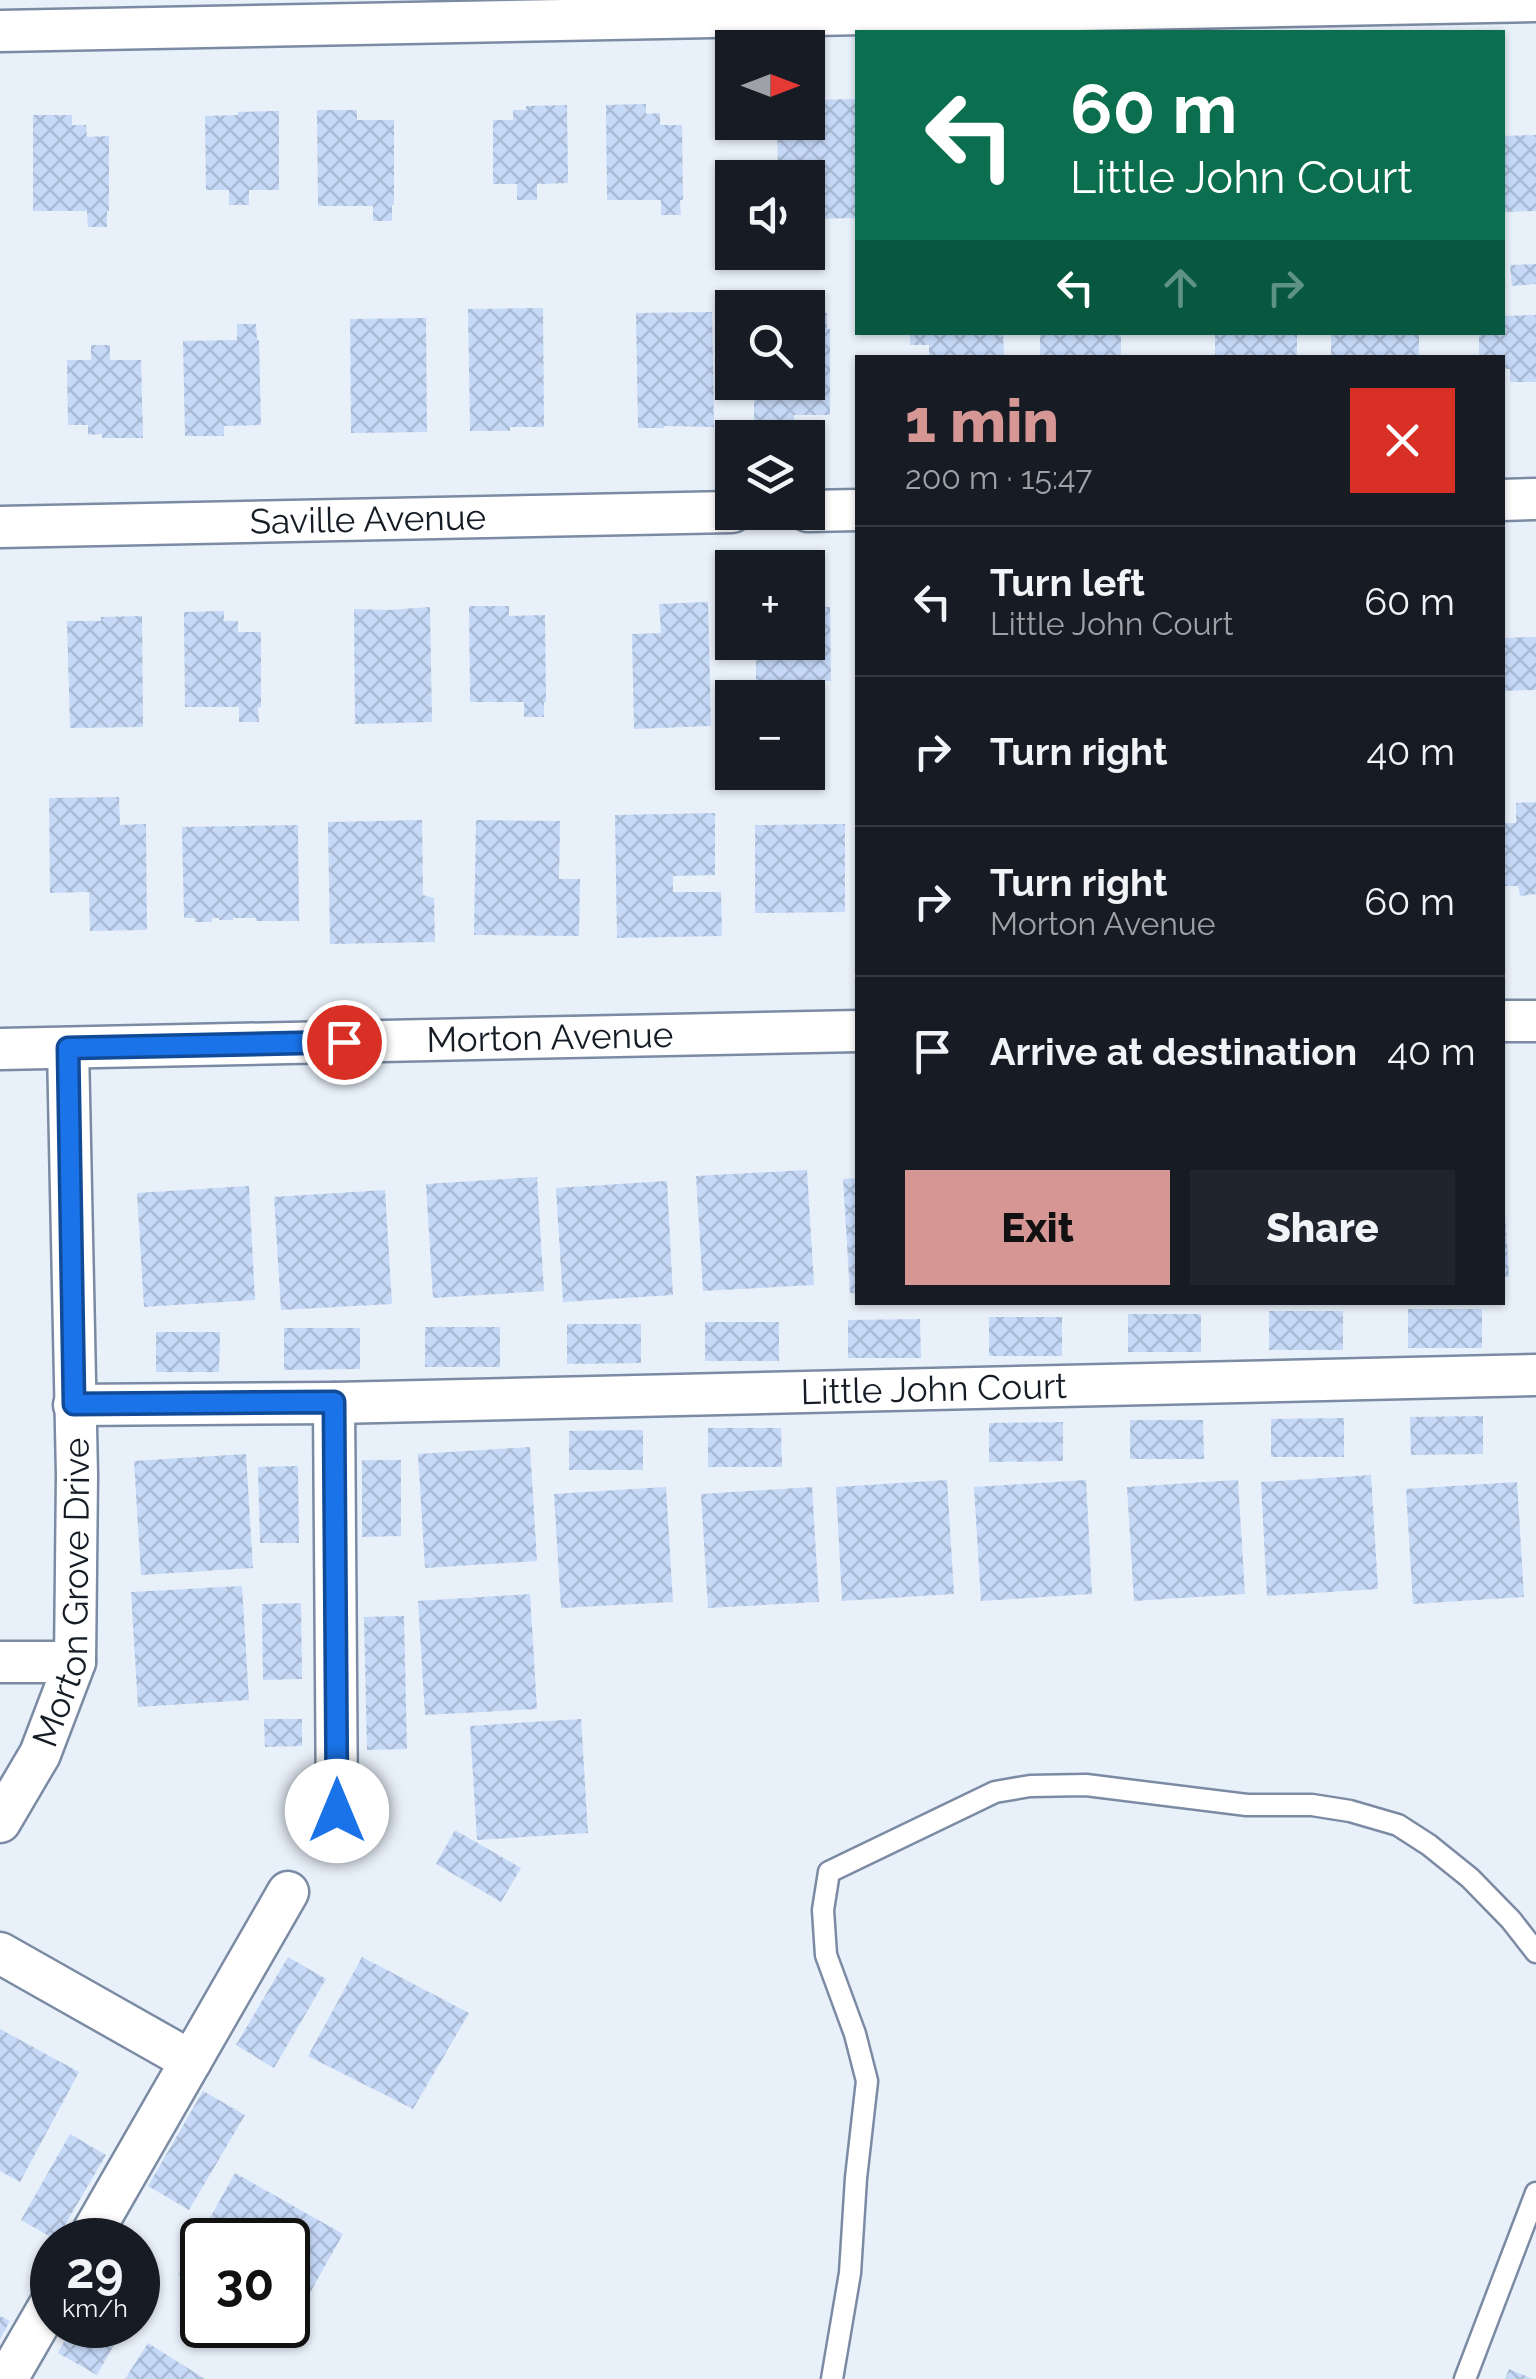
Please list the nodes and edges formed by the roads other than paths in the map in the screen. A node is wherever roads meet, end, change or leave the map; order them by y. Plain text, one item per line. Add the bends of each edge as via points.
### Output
1 (1536, 1) edge
2 (0, 30) edge
3 (1536, 499) edge
4 (1505, 500) edge
5 (825, 510) edge
6 (855, 510) edge
7 (715, 512) edge
8 (0, 527) edge
9 (1505, 1021) edge
10 (1536, 1021) edge
11 (855, 1030) edge
12 (68, 1048) junction
13 (0, 1049) edge
14 (1536, 1375) edge
15 (334, 1402) junction
16 (74, 1404) junction
17 (0, 1662) edge
18 (75, 1662) junction
19 (337, 1811) dead end
20 (0, 1822) edge
21 (288, 1892) dead end
22 (1536, 1952) edge
23 (0, 1953) edge
24 (191, 2061) junction
25 (1536, 2193) edge
26 (101, 2218) edge
27 (30, 2340) edge
28 (8, 2379) edge
29 (832, 2379) edge
30 (1465, 2379) edge

1 - 2 street
3 - 4 street
5 - 6 street
7 - 8 street, Saville Avenue
9 - 10 street
11 - 12 street, Morton Avenue
12 - 13 street, Morton Avenue
12 - 16 street, Morton Grove Drive
14 - 15 street, Little John Court
15 - 16 street, Little John Court
15 - 19 street
16 - 18 street, Morton Grove Drive
17 - 18 street
18 - 20 street, Morton Grove Drive via 40,1754
21 - 24 street
22 - 29 lane via 1470,1878 1429,1845 1398,1826 1312,1805 1247,1805 1086,1784 1030,1786 995,1792 829,1872 826,1955 866,2081 850,2273
23 - 24 street
24 - 26 street
25 - 30 lane
27 - 28 street

